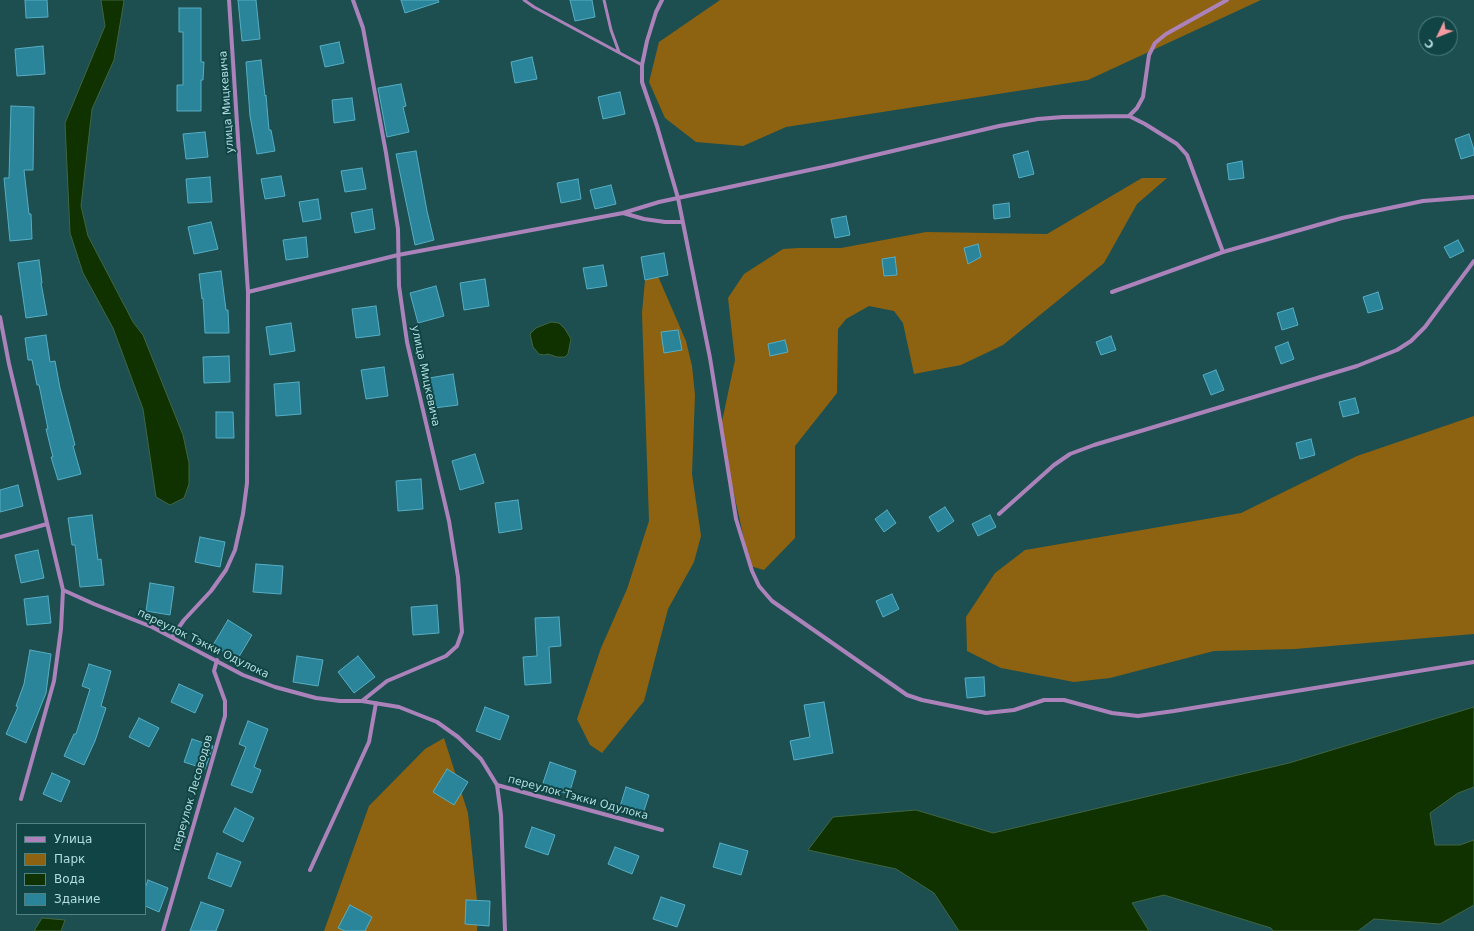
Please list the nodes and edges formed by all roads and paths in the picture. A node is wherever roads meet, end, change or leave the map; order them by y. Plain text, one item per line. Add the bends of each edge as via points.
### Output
1 (229, 0) edge
2 (353, 0) edge
3 (524, 0) edge
4 (604, 0) edge
5 (662, 0) edge
6 (1227, 0) edge
7 (620, 52) junction
8 (642, 65) junction
9 (1129, 116) junction
10 (1474, 196) edge
11 (678, 198) junction
12 (623, 213) junction
13 (683, 222) junction
14 (1223, 252) junction
15 (398, 255) junction
16 (1474, 261) edge
17 (248, 292) junction
18 (1112, 292) dead end
19 (0, 317) edge
20 (999, 514) dead end
21 (47, 524) junction
22 (0, 537) edge
23 (63, 590) junction
24 (172, 637) junction
25 (217, 660) junction
26 (1474, 662) edge
27 (362, 701) junction
28 (376, 703) junction
29 (497, 785) junction
30 (21, 798) dead end
31 (662, 830) dead end
32 (310, 870) dead end
33 (163, 931) edge
34 (505, 931) edge

1 - 17 street, улица Мицкевича
2 - 15 street, улица Мицкевича via 363,28 386,153 398,229
3 - 7 lane via 582,34
4 - 7 lane via 611,30
5 - 8 street via 647,41
6 - 9 street via 1166,34 1156,43 1149,55 1144,97 1138,108
7 - 8 lane
8 - 11 street via 642,82
9 - 11 street via 1064,117 1007,124
9 - 14 street via 1177,144 1187,156
10 - 14 street via 1423,201 1381,209
11 - 12 street
11 - 13 street
12 - 13 street via 644,219
12 - 15 street
13 - 26 street via 710,358 736,519 759,586 772,601 907,695 986,713 1014,710 1044,700 1064,700 1112,713 1138,716
14 - 18 street
15 - 17 street
15 - 27 street, улица Мицкевича via 399,286 407,342 449,521 458,577 462,632 457,646 446,656 387,682
16 - 20 street via 1425,327 1397,350 1357,366 1070,454 1054,464
17 - 24 street, улица Мицкевича via 247,483 237,543 226,570
19 - 21 street
21 - 22 street
21 - 23 street
23 - 24 street, переулок Тэкки Одулока
23 - 30 street via 54,681
24 - 25 street, переулок Тэкки Одулока
25 - 27 street, переулок Тэкки Одулока via 243,675 275,687 316,698
25 - 33 street, переулок Лесоводов via 214,671 225,701 225,716
27 - 28 street, переулок Тэкки Одулока
28 - 29 street, переулок Тэкки Одулока via 399,707 437,722 458,737 481,759
28 - 32 street via 369,742
29 - 31 street, переулок Тэкки Одулока
29 - 34 street via 501,815

